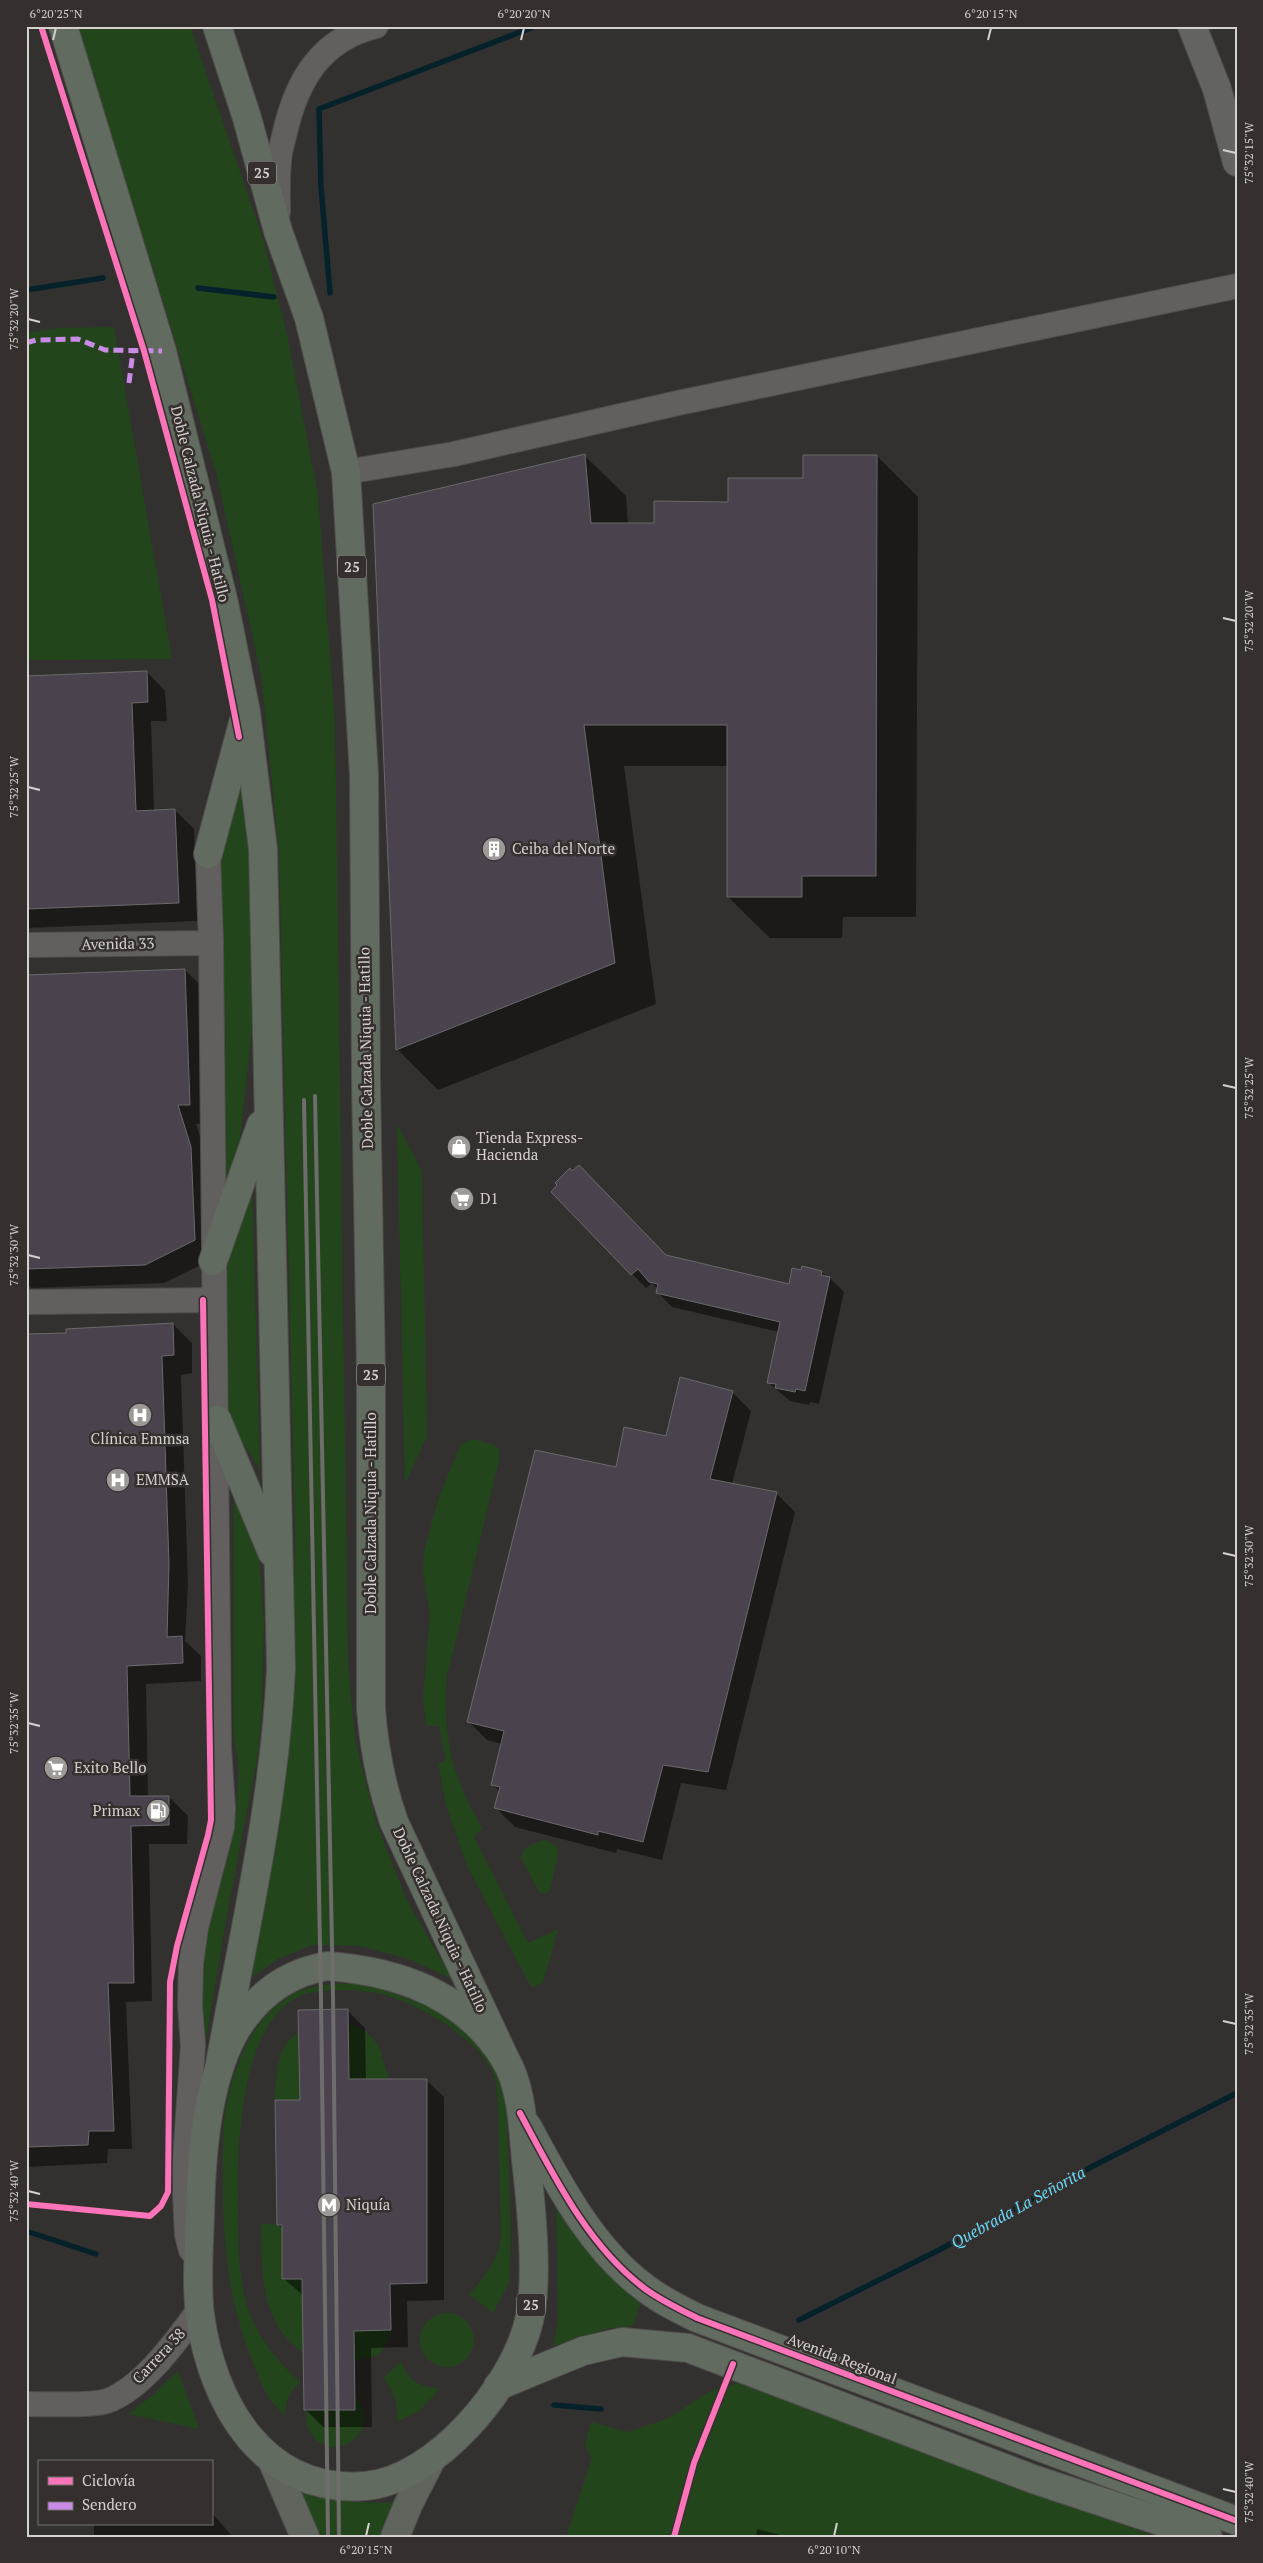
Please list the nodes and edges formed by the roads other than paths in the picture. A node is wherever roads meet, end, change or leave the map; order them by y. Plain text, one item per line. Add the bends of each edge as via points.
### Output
1 (63, 26) edge
2 (217, 26) edge
3 (376, 26) edge
4 (1192, 26) edge
5 (1237, 162) edge
6 (278, 231) junction
7 (1237, 286) edge
8 (346, 472) junction
9 (246, 712) junction
10 (208, 854) joint
11 (211, 943) junction
12 (26, 946) edge
13 (267, 1109) junction
14 (213, 1261) junction
15 (214, 1300) junction
16 (26, 1302) edge
17 (216, 1420) junction
18 (278, 1567) junction
19 (506, 2061) junction
20 (219, 2069) junction
21 (520, 2113) junction
22 (199, 2278) junction
23 (199, 2310) junction
24 (498, 2386) junction
25 (26, 2404) edge
26 (272, 2460) junction
27 (431, 2460) junction
28 (1237, 2521) edge
29 (1201, 2534) edge
30 (305, 2537) edge
31 (395, 2537) edge

1 - 9 highway, Doble Calzada Niquia - Hatillo / 25 via 162,351 224,603
2 - 6 highway, Doble Calzada Niquia - Hatillo / 25 via 247,118
3 - 6 street via 356,31 323,53 305,75 290,111 278,161
4 - 5 main road via 1218,89
6 - 8 highway, Doble Calzada Niquia - Hatillo / 25 via 310,318
7 - 8 street via 678,403 454,454
8 - 19 highway, Doble Calzada Niquia - Hatillo / 25 via 364,775 373,1736 394,1822
9 - 10 highway
9 - 13 highway, Doble Calzada Niquia - Hatillo / 25 via 263,849
10 - 11 street
11 - 12 street, Avenida 33
11 - 14 street
13 - 14 highway
13 - 18 highway, Doble Calzada Niquia - Hatillo / 25
14 - 15 street
15 - 16 street
15 - 17 street
17 - 18 highway
17 - 22 street via 219,1748 224,1808 196,1927 191,1963 193,2046 184,2172 187,2235
18 - 20 highway, Doble Calzada Niquia - Hatillo / 25 via 281,1668 274,1765
19 - 20 highway, 25 via 469,2015 443,1997 406,1980 364,1969 327,1966 296,1974 256,2002 233,2035
19 - 21 highway, 25
20 - 22 highway, 25 via 204,2145
21 - 24 highway, 25 via 532,2236 533,2294 521,2345
21 - 28 highway, Avenida Regional / 25 via 583,2221 613,2259 644,2288 664,2301 697,2318
22 - 23 highway, 25
23 - 25 street, Carrera 38 via 168,2350 137,2382 118,2396 105,2402
23 - 26 highway, 25 via 209,2358 221,2392 247,2437
24 - 27 highway, 25 via 480,2412
24 - 29 highway via 583,2351 622,2342 688,2348 1033,2479
26 - 27 highway, 25 via 312,2480 339,2486 385,2483
26 - 30 main road
27 - 31 main road

